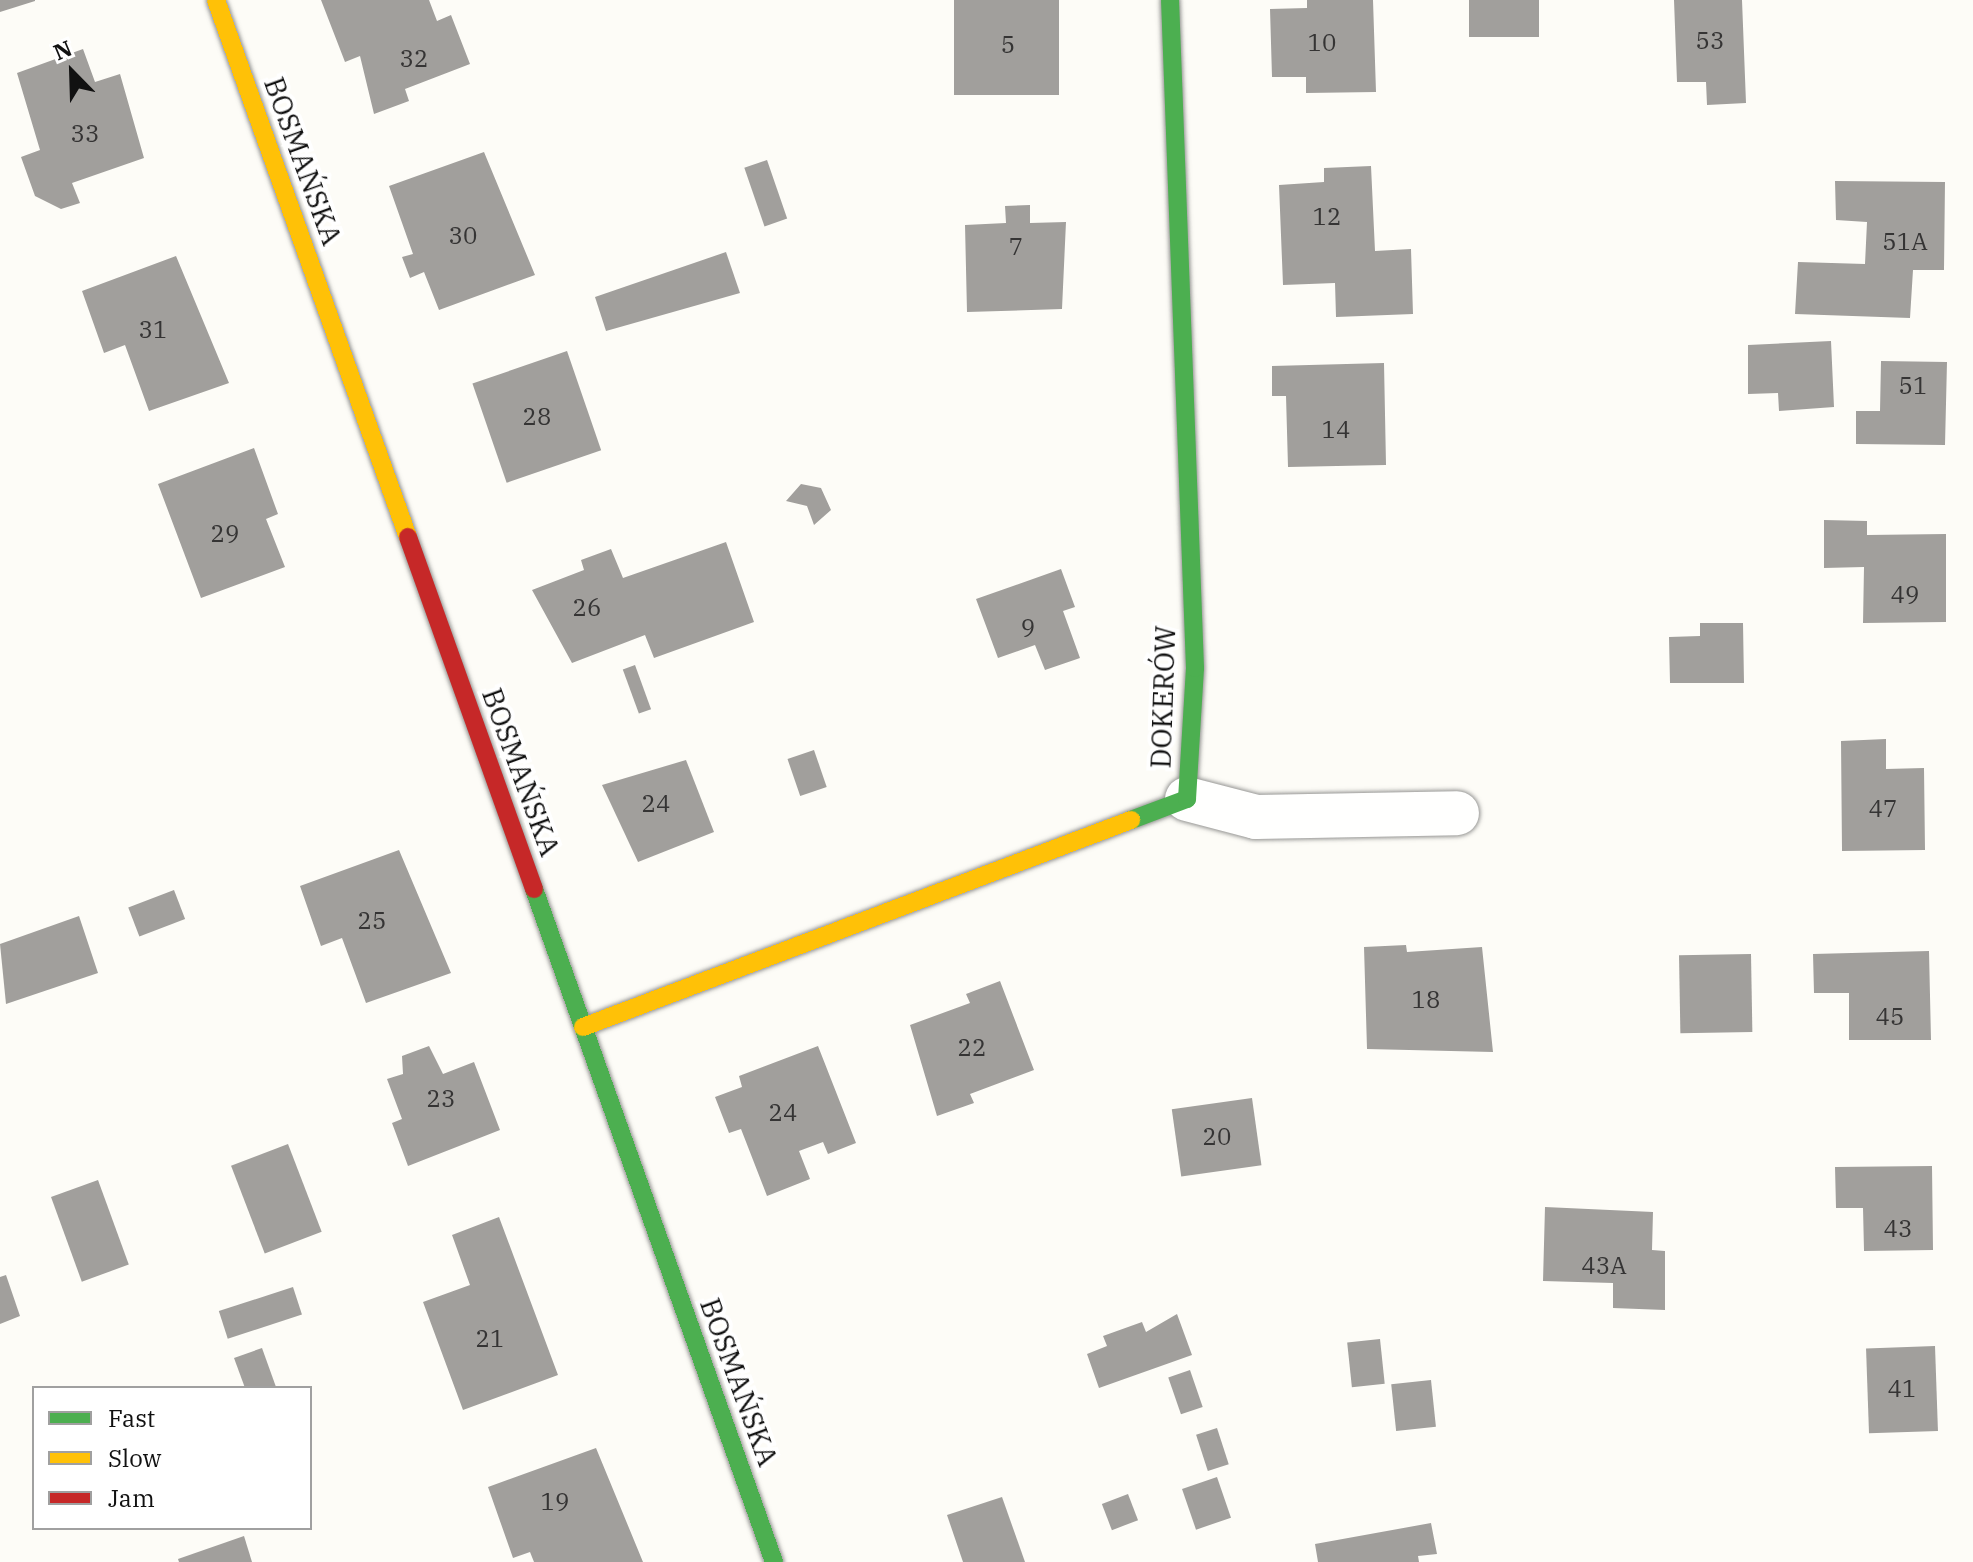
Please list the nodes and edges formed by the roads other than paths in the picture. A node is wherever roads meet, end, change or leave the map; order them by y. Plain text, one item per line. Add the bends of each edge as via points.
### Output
1 (216, 0) edge
2 (1170, 0) edge
3 (1187, 799) junction
4 (1457, 813) dead end
5 (583, 1027) junction
6 (774, 1562) edge

1 - 5 street, BOSMAŃSKA
2 - 3 street, DOKERÓW via 1195,668
3 - 4 street via 1256,817
3 - 5 street, DOKERÓW
5 - 6 street, BOSMAŃSKA

